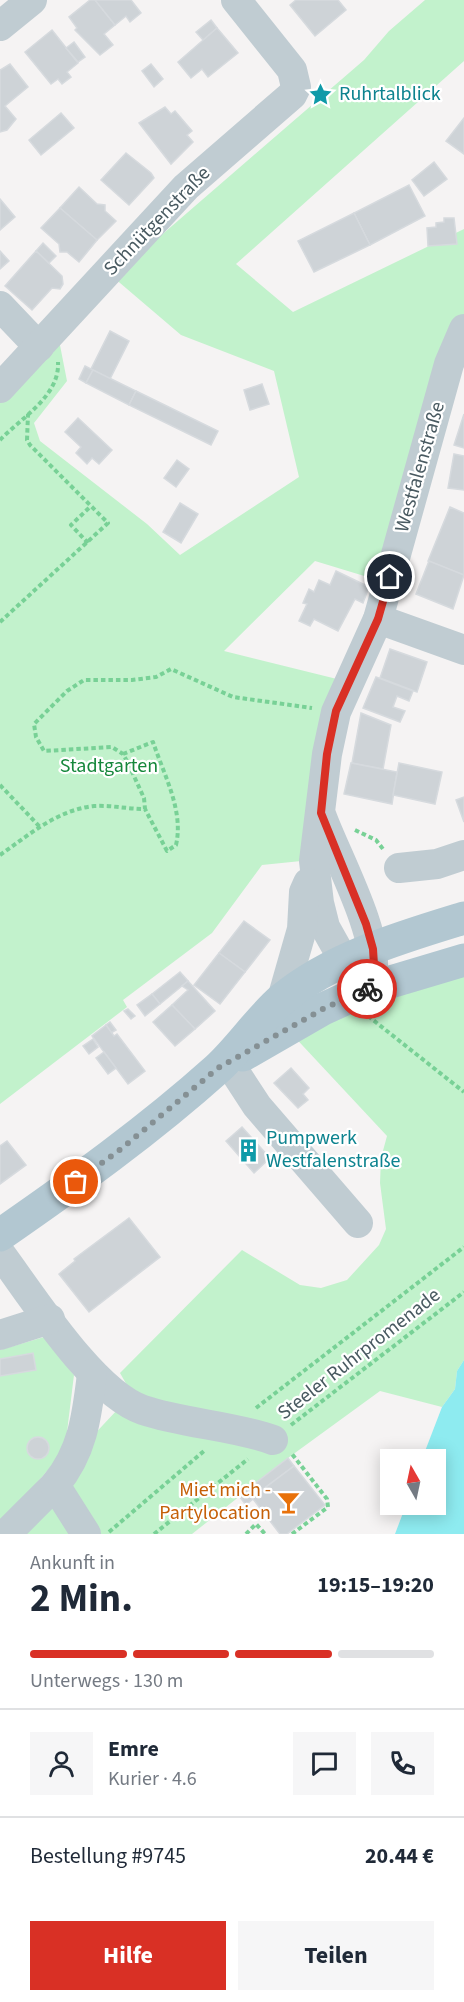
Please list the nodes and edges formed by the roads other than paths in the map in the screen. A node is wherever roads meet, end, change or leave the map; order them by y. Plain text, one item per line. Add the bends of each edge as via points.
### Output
1 (32, 0) edge
2 (236, 0) edge
3 (0, 26) edge
4 (0, 306) edge
5 (464, 329) edge
6 (46, 339) junction
7 (0, 388) edge
8 (378, 619) junction
9 (464, 650) edge
10 (321, 813) junction
11 (464, 855) edge
12 (399, 868) road end
13 (313, 872) junction
14 (464, 918) edge
15 (361, 945) junction
16 (464, 960) edge
17 (282, 999) junction
18 (366, 1002) junction
19 (223, 1066) junction
20 (358, 1224) dead end
21 (0, 1235) edge
22 (0, 1253) edge
23 (50, 1319) junction
24 (0, 1335) edge
25 (92, 1374) junction
26 (282, 1447) road end
27 (56, 1485) junction
28 (6, 1534) edge
29 (86, 1534) edge

1 - 3 street
2 - 6 street, Schnütgenstraße via 292,70 296,87 292,96 186,187
4 - 6 street
5 - 8 street, Westfalenstraße via 449,364
6 - 7 street, Schnütgenstraße
8 - 9 street
8 - 10 street, Westfalenstraße via 336,711
10 - 13 street, Westfalenstraße
10 - 15 street, Westfalenstraße
11 - 12 street via 437,864
13 - 15 street, Westfalenstraße via 325,927
13 - 17 street, Westfalenstraße via 304,892 302,929
14 - 15 main road
15 - 17 main road
15 - 18 street, Westfalenstraße
16 - 18 main road
17 - 19 main road
18 - 19 main road via 323,1009
19 - 20 street
19 - 21 main road via 121,1149
22 - 23 street
23 - 24 street
23 - 25 street
25 - 26 street via 142,1410 230,1429
25 - 27 street via 80,1444 69,1469
27 - 28 street
27 - 29 street

